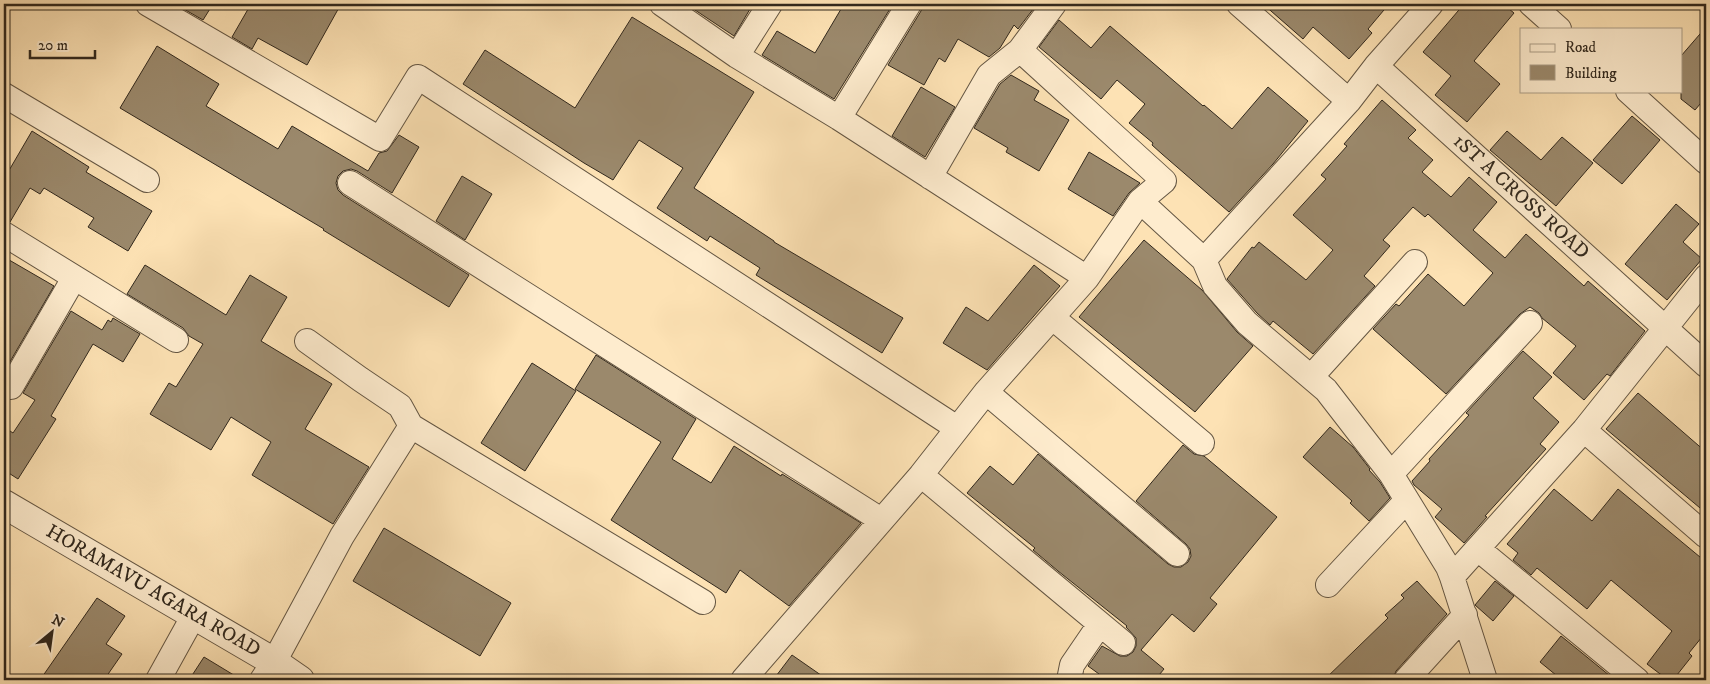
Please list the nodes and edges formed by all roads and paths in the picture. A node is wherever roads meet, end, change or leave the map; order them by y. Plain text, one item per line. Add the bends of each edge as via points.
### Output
1 (148, 4) edge
2 (662, 4) edge
3 (770, 4) edge
4 (908, 4) edge
5 (1054, 4) edge
6 (1239, 4) edge
7 (1431, 4) edge
8 (1531, 4) edge
9 (1558, 28) edge
10 (1020, 50) junction
11 (737, 56) junction
12 (1376, 66) junction
13 (1629, 92) edge
14 (4, 95) edge
15 (1349, 101) junction
16 (839, 118) junction
17 (1706, 162) edge
18 (930, 176) junction
19 (147, 180) dead end
20 (350, 183) dead end
21 (1140, 201) junction
22 (4, 234) edge
23 (1204, 260) junction
24 (1416, 262) dead end
25 (1706, 277) edge
26 (74, 278) junction
27 (1087, 278) junction
28 (1053, 318) junction
29 (1530, 323) dead end
30 (1665, 329) junction
31 (176, 340) dead end
32 (307, 341) dead end
33 (1706, 365) edge
34 (1310, 377) junction
35 (11, 387) dead end
36 (986, 392) junction
37 (411, 426) junction
38 (957, 428) junction
39 (1584, 430) junction
40 (1202, 443) dead end
41 (1392, 474) junction
42 (920, 475) junction
43 (1407, 500) junction
44 (4, 504) edge
45 (881, 520) junction
46 (1706, 536) edge
47 (1478, 549) junction
48 (1177, 554) dead end
49 (1452, 577) junction
50 (1328, 585) dead end
51 (703, 602) dead end
52 (194, 615) junction
53 (1465, 615) junction
54 (1100, 624) junction
55 (1123, 643) dead end
56 (268, 671) edge
57 (158, 680) edge
58 (300, 680) edge
59 (743, 680) edge
60 (1069, 680) edge
61 (1406, 680) edge
62 (1485, 680) edge
63 (1636, 680) edge

1 - 38 street via 380,140 418,77
2 - 11 street
3 - 11 street
4 - 16 street
5 - 10 street
6 - 15 street
7 - 12 street
8 - 9 street
10 - 18 street via 989,75
10 - 21 street via 1164,181
11 - 16 street
12 - 15 street
12 - 30 street, 1ST A CROSS ROAD
13 - 17 street
14 - 19 street
15 - 23 street
16 - 18 street
18 - 27 street
20 - 45 street
21 - 23 street
21 - 27 street
22 - 26 street
23 - 34 street via 1215,286 1247,323
24 - 34 street
25 - 30 street
26 - 31 street
26 - 35 street
27 - 28 street
28 - 36 street
28 - 40 street
29 - 41 street
30 - 33 street, 1ST A CROSS ROAD
30 - 39 street
32 - 37 street via 400,406
34 - 41 street via 1326,390
36 - 38 street
36 - 48 street
37 - 51 street
37 - 56 street via 342,536
38 - 42 street
39 - 46 street
39 - 47 street
41 - 43 street
42 - 45 street
42 - 54 street
43 - 49 street
43 - 50 street
44 - 52 street, HORAMAVU AGARA ROAD
45 - 59 street
47 - 49 street
47 - 63 street
49 - 53 street
52 - 56 street, HORAMAVU AGARA ROAD
52 - 57 street
53 - 61 street
53 - 62 street
54 - 55 street
54 - 60 street via 1072,665
56 - 58 street, HORAMAVU AGARA ROAD

